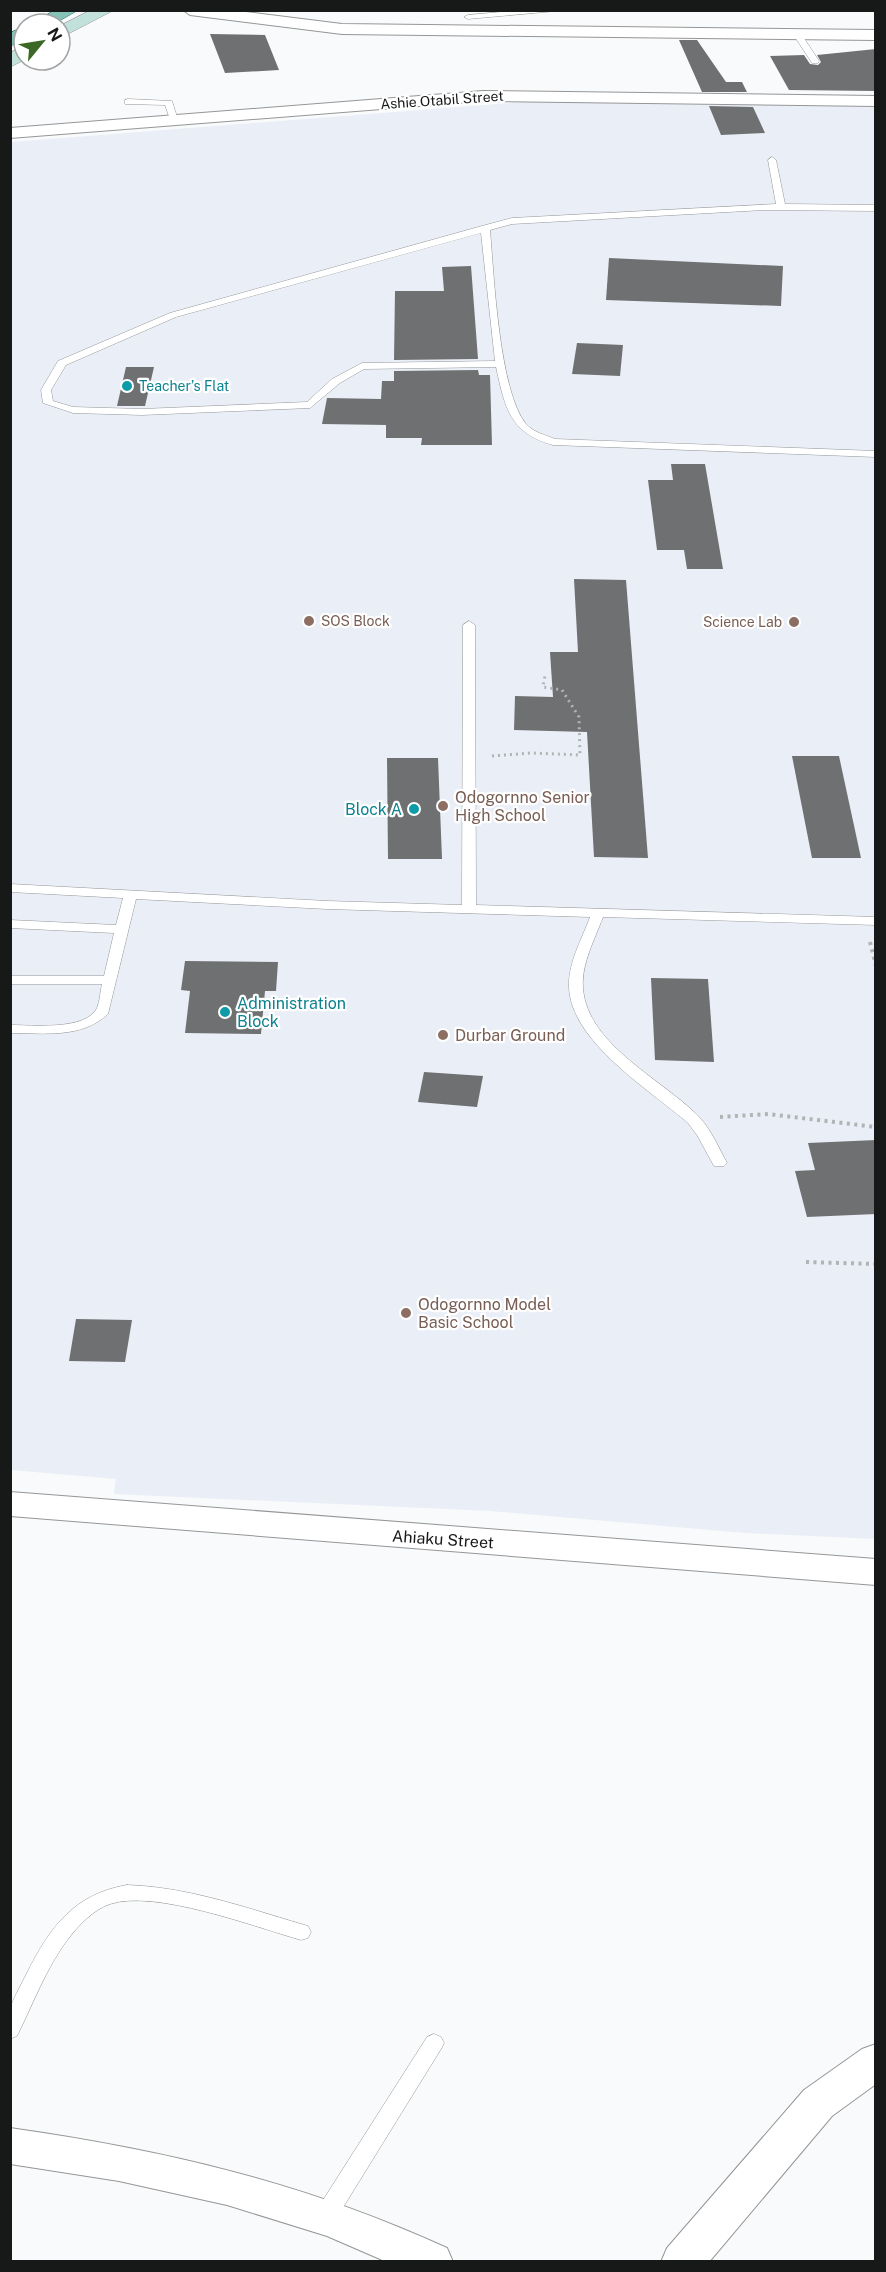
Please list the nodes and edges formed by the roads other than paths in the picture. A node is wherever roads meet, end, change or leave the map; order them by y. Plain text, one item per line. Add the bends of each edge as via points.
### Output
1 (106, 10) edge
2 (190, 10) edge
3 (563, 10) edge
4 (472, 14) edge
5 (72, 27) edge
6 (452, 31) junction
7 (796, 34) junction
8 (876, 34) edge
9 (815, 61) dead end
10 (876, 100) edge
11 (128, 102) dead end
12 (174, 120) junction
13 (10, 133) edge
14 (772, 160) dead end
15 (781, 207) junction
16 (876, 208) edge
17 (485, 228) junction
18 (501, 364) junction
19 (876, 454) edge
20 (469, 625) dead end
21 (10, 888) edge
22 (130, 895) junction
23 (469, 909) junction
24 (598, 912) junction
25 (876, 921) edge
26 (10, 924) edge
27 (122, 929) junction
28 (10, 980) edge
29 (110, 980) junction
30 (10, 1029) edge
31 (719, 1162) dead end
32 (10, 1504) edge
33 (876, 1572) edge
34 (301, 1932) dead end
35 (10, 2030) edge
36 (434, 2043) dead end
37 (876, 2061) edge
38 (10, 2146) edge
39 (326, 2215) junction
40 (432, 2262) edge
41 (682, 2262) edge

1 - 5 street
2 - 6 street via 342,29
3 - 4 lane
4 - 6 street
6 - 7 street
7 - 8 street
7 - 9 lane
10 - 12 street, Ashie Otabil Street via 483,96
11 - 12 lane via 169,103
12 - 13 street, Ashie Otabil Street
14 - 15 lane
15 - 16 lane
15 - 17 lane via 538,217
17 - 18 lane
17 - 18 lane via 173,315 62,363 46,390 48,403 73,410 141,412 310,405 336,381 362,366
18 - 19 lane via 510,406 523,428 553,442
20 - 23 lane
21 - 22 lane
22 - 23 lane
22 - 27 lane
23 - 24 lane
24 - 25 lane
24 - 31 lane via 576,988 589,1022 633,1072 692,1119
26 - 27 lane
27 - 29 lane
28 - 29 lane
29 - 30 lane via 103,1011 94,1022 61,1028
32 - 33 street, Ahiaku Street
34 - 35 lane via 154,1893 109,1896 70,1923 45,1961
36 - 39 lane
37 - 41 street via 818,2103
38 - 39 street via 213,2183
39 - 40 street

